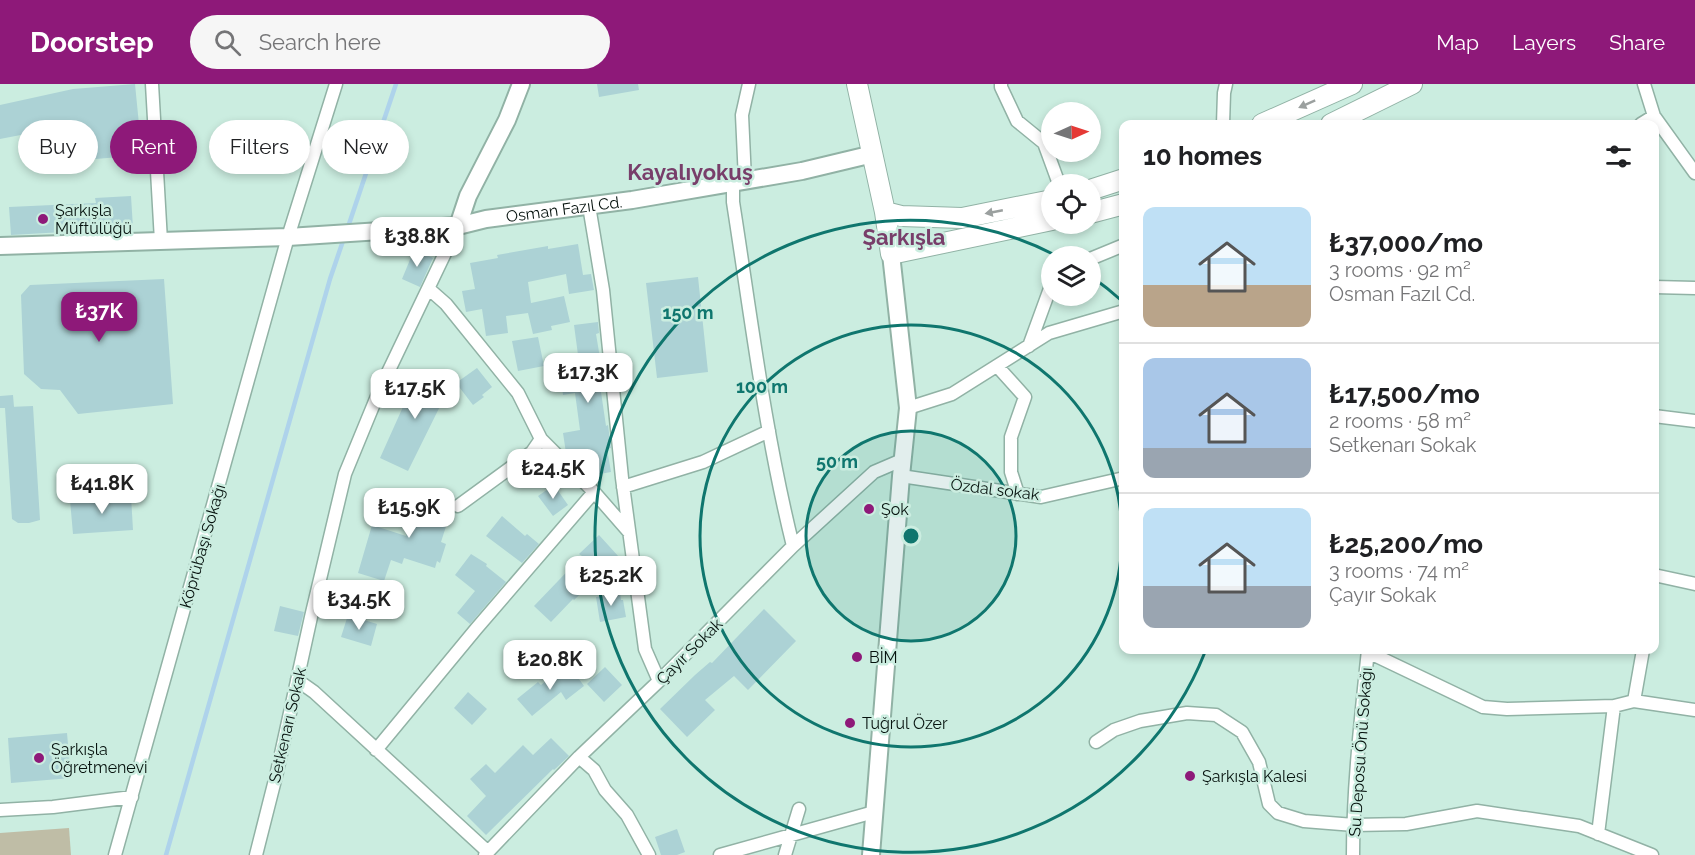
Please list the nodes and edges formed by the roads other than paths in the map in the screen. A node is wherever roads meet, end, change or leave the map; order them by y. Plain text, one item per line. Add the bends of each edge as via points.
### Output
1 (152, 84) edge
2 (336, 84) edge
3 (521, 84) edge
4 (749, 84) edge
5 (857, 84) edge
6 (1001, 84) edge
7 (1226, 84) edge
8 (1412, 84) edge
9 (1644, 84) edge
10 (1345, 85) edge
11 (1654, 116) junction
12 (1223, 120) edge
13 (1271, 120) edge
14 (1339, 120) edge
15 (1648, 120) edge
16 (1657, 120) edge
17 (1659, 123) edge
18 (873, 154) junction
19 (1695, 173) edge
20 (1055, 174) edge
21 (739, 181) junction
22 (1119, 181) edge
23 (1101, 186) edge
24 (1041, 202) edge
25 (1119, 205) edge
26 (589, 206) junction
27 (1101, 210) edge
28 (885, 212) junction
29 (1041, 222) edge
30 (458, 226) junction
31 (294, 236) junction
32 (161, 242) junction
33 (0, 246) edge
34 (1119, 247) edge
35 (891, 254) junction
36 (1101, 254) edge
37 (1659, 287) edge
38 (1695, 288) edge
39 (429, 289) junction
40 (1044, 306) edge
41 (1119, 312) edge
42 (1029, 346) junction
43 (997, 366) junction
44 (908, 408) junction
45 (1659, 417) edge
46 (1695, 421) edge
47 (769, 431) junction
48 (541, 439) junction
49 (901, 468) junction
50 (1119, 479) edge
51 (623, 486) junction
52 (594, 492) junction
53 (1018, 494) junction
54 (458, 506) dead end
55 (629, 532) junction
56 (793, 546) junction
57 (1659, 577) edge
58 (1695, 584) edge
59 (1368, 654) edge
60 (1374, 654) edge
61 (1642, 654) edge
62 (297, 680) junction
63 (659, 681) junction
64 (1634, 701) junction
65 (1614, 706) junction
66 (1695, 710) edge
67 (1096, 742) dead end
68 (376, 750) junction
69 (579, 757) junction
70 (132, 797) junction
71 (799, 809) dead end
72 (0, 810) edge
73 (874, 812) junction
74 (1354, 825) junction
75 (1598, 834) junction
76 (790, 835) junction
77 (487, 853) edge
78 (115, 855) edge
79 (256, 855) edge
80 (649, 855) edge
81 (720, 855) edge
82 (785, 855) edge
83 (871, 855) edge
84 (877, 855) edge
85 (1353, 855) edge
86 (1652, 855) edge

1 - 32 street
2 - 31 street, Köprübaşı Sokağı
3 - 30 street via 468,196
4 - 21 street via 742,115
5 - 18 main road
6 - 20 street via 1017,121 1044,143
7 - 12 street
8 - 14 main road
9 - 11 street
10 -> 13 main road
11 - 15 street
11 - 16 street
17 - 19 street
18 - 21 street, Osman Fazıl Cd.
18 - 28 main road
21 - 26 street, Osman Fazıl Cd.
21 - 47 street via 734,202
22 - 23 main road
24 -> 28 main road via 962,218
25 - 27 main road
26 - 30 street, Osman Fazıl Cd.
26 - 51 street via 603,290
28 - 35 main road
29 - 35 main road
30 - 31 street, Osman Fazıl Cd.
30 - 39 street, Setkenarı Sokak
31 - 32 street, Osman Fazıl Cd.
31 - 70 street, Köprübaşı Sokağı
32 - 33 street, Osman Fazıl Cd.
34 - 36 street
35 - 44 street
37 - 38 street
39 - 48 street via 446,304 518,393
39 - 62 street, Setkenarı Sokak via 380,389 345,474
40 - 42 street
41 - 42 street via 1049,333
42 - 43 street
43 - 44 street via 952,394
43 - 53 street via 1025,397 1011,437 1011,472
44 - 49 street
45 - 46 street
47 - 51 street via 703,462
47 - 56 street
48 - 52 street
48 - 54 street via 532,452
49 - 53 street, Özdal sokak
49 - 56 street, Çayır Sokak via 874,472
49 - 73 street
50 - 53 street, Özdal sokak via 1041,497
51 - 55 street
52 - 55 street
52 - 68 street
55 - 63 street via 645,649
56 - 63 street, Çayır Sokak
57 - 58 street
59 - 74 street, Su Deposu Önü Sokağı
60 - 65 street via 1483,707
61 - 64 street
62 - 68 street
62 - 79 street, Setkenarı Sokak
63 - 69 street, Çayır Sokak
64 - 65 street
64 - 66 street
65 - 75 street
67 - 74 street via 1114,730 1140,721 1187,712 1216,715 1242,732 1259,762 1269,804 1278,813 1304,821
68 - 77 street
69 - 77 street, Çayır Sokak
69 - 80 street via 594,770 627,815
70 - 72 street
70 - 78 street, Köprübaşı Sokağı
71 - 76 street
73 - 76 street
73 - 83 street
73 - 84 street
74 - 75 street via 1406,824 1477,811 1580,826
74 - 85 street, Su Deposu Önü Sokağı
75 - 86 street
76 - 81 street
76 - 82 street

